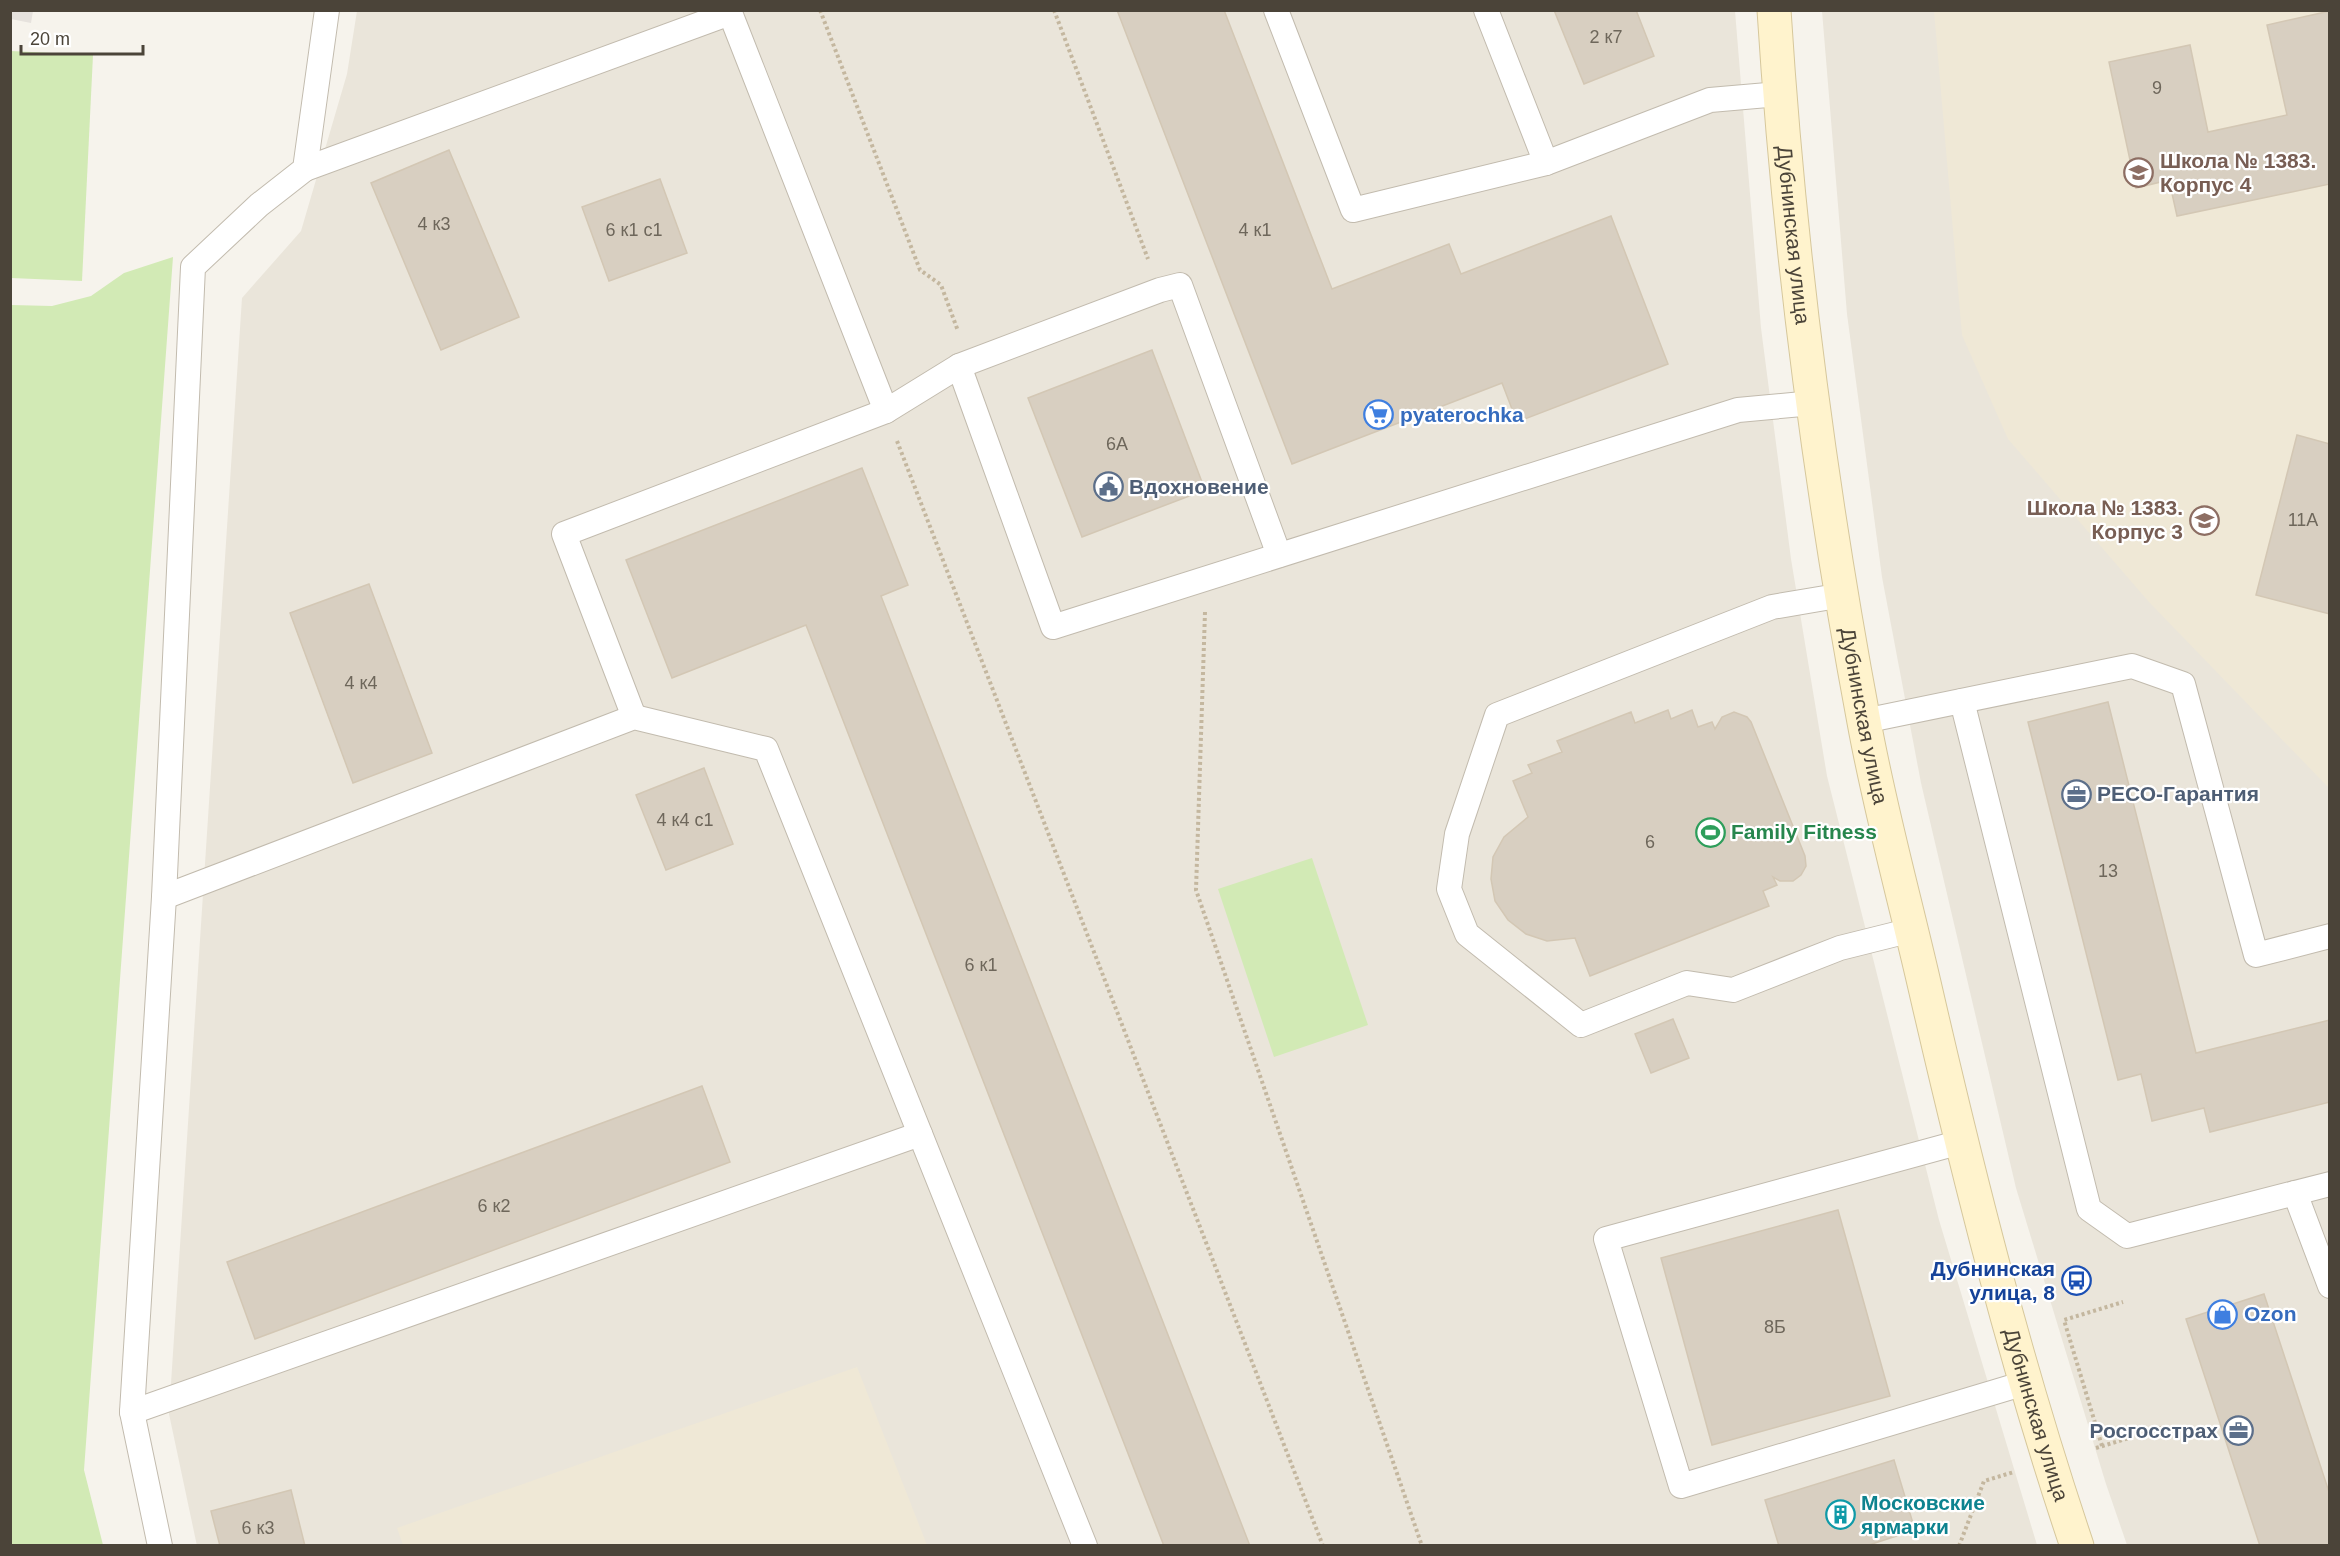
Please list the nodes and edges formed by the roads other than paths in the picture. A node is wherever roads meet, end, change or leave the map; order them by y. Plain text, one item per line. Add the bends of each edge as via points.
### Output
1 (327, 10) edge
2 (1276, 10) edge
3 (1486, 10) edge
4 (1774, 10) edge
5 (729, 12) edge
6 (1779, 94) junction
7 (1546, 163) junction
8 (305, 169) junction
9 (965, 364) junction
10 (1813, 403) junction
11 (886, 411) junction
12 (1278, 555) junction
13 (1843, 596) junction
14 (1962, 701) junction
15 (634, 717) junction
16 (1864, 721) junction
17 (164, 897) junction
18 (1912, 930) junction
19 (2330, 936) edge
20 (920, 1134) junction
21 (1961, 1142) junction
22 (2330, 1184) edge
23 (2295, 1193) junction
24 (2330, 1286) edge
25 (2025, 1383) junction
26 (132, 1412) junction
27 (160, 1545) edge
28 (1085, 1545) edge
29 (2077, 1545) edge

1 - 8 lane
2 - 7 lane via 1353,210
3 - 7 lane
4 - 6 main road, Дубнинская улица
5 - 8 lane
5 - 11 lane
6 - 7 lane via 1710,100
6 - 10 main road, Дубнинская улица
8 - 17 lane via 259,205 193,267
9 - 11 lane
9 - 12 lane via 1053,627
9 - 12 lane via 1180,285
10 - 12 lane via 1738,410
10 - 13 main road, Дубнинская улица
11 - 15 lane via 564,534
13 - 16 main road, Дубнинская улица
13 - 18 lane via 1772,607 1497,715 1457,834 1449,889 1467,934 1581,1025 1687,983 1733,990 1840,948
14 - 16 lane
14 - 19 lane via 2132,666 2183,684 2256,955
14 - 23 lane via 2089,1209 2127,1236
15 - 17 lane
15 - 20 lane via 766,749
16 - 18 main road, Дубнинская улица
17 - 26 lane
18 - 21 main road, Дубнинская улица
20 - 26 lane
20 - 28 lane
21 - 25 main road, Дубнинская улица
21 - 25 lane via 1606,1239 1681,1486
22 - 23 lane
23 - 24 lane
25 - 29 main road, Дубнинская улица
26 - 27 lane

